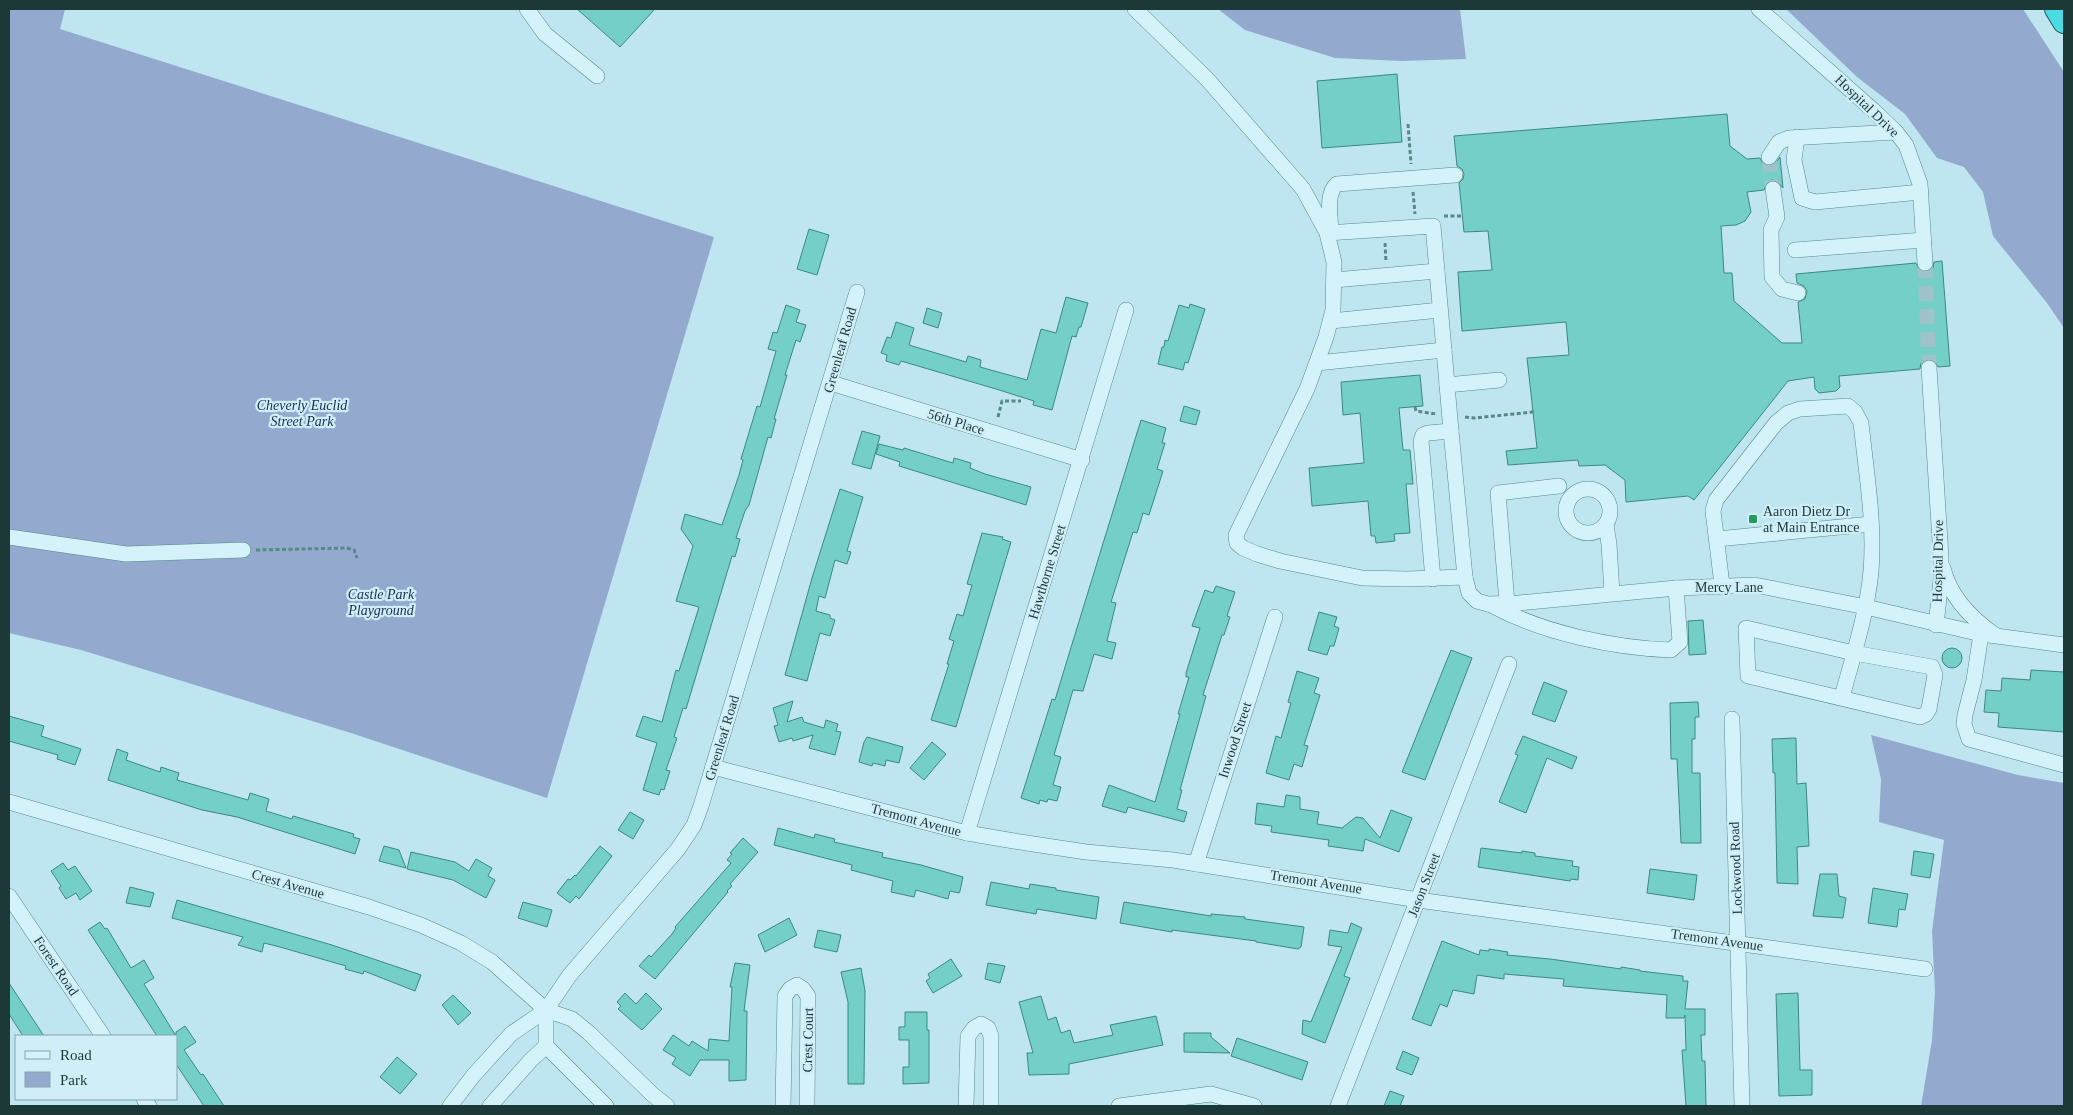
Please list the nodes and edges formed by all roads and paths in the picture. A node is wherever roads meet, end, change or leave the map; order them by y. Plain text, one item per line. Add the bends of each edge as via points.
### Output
1 (527, 9) edge
2 (1135, 9) edge
3 (1759, 9) edge
4 (2056, 9) edge
5 (2064, 22) edge
6 (598, 76) dead end
7 (1896, 132) junction
8 (1797, 137) junction
9 (1769, 157) dead end
10 (1455, 175) dead end
11 (1921, 192) junction
12 (1815, 202) junction
13 (1329, 233) junction
14 (1924, 240) junction
15 (1796, 250) dead end
16 (1925, 263) tunnel mouth
17 (1436, 271) junction
18 (1334, 280) junction
19 (857, 292) dead end
20 (1798, 293) dead end
21 (1126, 310) dead end
22 (1440, 310) junction
23 (1331, 321) junction
24 (1444, 350) junction
25 (1317, 363) junction
26 (1929, 368) tunnel mouth
27 (1499, 380) dead end
28 (831, 383) junction
29 (1447, 385) junction
30 (1021, 401) dead end
31 (1415, 408) dead end
32 (1533, 412) dead end
33 (1450, 415) junction
34 (998, 417) dead end
35 (1451, 431) junction
36 (1082, 460) junction
37 (1559, 486) dead end
38 (1871, 524) junction
39 (1606, 525) dead end
40 (9, 537) edge
41 (1717, 539) junction
42 (243, 550) joint
43 (1941, 557) junction
44 (357, 558) dead end
45 (1465, 577) junction
46 (1433, 579) junction
47 (1722, 585) junction
48 (1676, 588) junction
49 (1612, 593) junction
50 (1513, 603) junction
51 (1488, 604) junction
52 (1866, 608) junction
53 (1275, 617) dead end
54 (1936, 625) junction
55 (1981, 634) junction
56 (1999, 638) junction
57 (2064, 645) edge
58 (1854, 653) junction
59 (1509, 664) dead end
60 (1842, 697) junction
61 (1732, 719) dead end
62 (2064, 765) edge
63 (713, 767) junction
64 (13, 806) edge
65 (967, 833) junction
66 (1196, 864) junction
67 (9, 896) edge
68 (1418, 900) junction
69 (1739, 943) junction
70 (1925, 969) dead end
71 (546, 1010) junction
72 (101, 1035) edge
73 (546, 1046) junction
74 (450, 1106) edge
75 (490, 1106) edge
76 (606, 1106) edge
77 (667, 1106) edge
78 (783, 1106) edge
79 (807, 1106) edge
80 (966, 1106) edge
81 (991, 1106) edge
82 (1119, 1106) edge
83 (1254, 1106) edge
84 (1338, 1106) edge
85 (1742, 1106) edge

1 - 6 street via 545,34
2 - 13 street via 1207,79 1303,189
3 - 7 street, Hospital Drive
4 - 5 highway
7 - 8 street
7 - 11 street, Hospital Drive via 1906,145
8 - 9 street via 1779,142
8 - 12 street via 1794,160 1802,198
10 - 13 street via 1337,184 1330,197
11 - 12 street
11 - 14 street, Hospital Drive
12 - 20 street via 1774,195 1777,217 1771,230 1772,277 1782,289
13 - 17 street via 1433,226
13 - 18 street
14 - 15 street
14 - 16 street, Hospital Drive
17 - 18 street
17 - 22 street
18 - 23 street
19 - 28 street, Greenleaf Road
21 - 36 street, Hawthorne Street
22 - 23 street
22 - 24 street
23 - 25 street
24 - 25 street
24 - 29 street
25 - 46 street via 1236,535 1237,543 1257,554 1337,574 1362,578
26 - 43 street, Hospital Drive
27 - 29 street
28 - 36 street, 56th Place
28 - 63 street, Greenleaf Road
29 - 33 street
30 - 34 path via 1002,401
31 - 33 path via 1416,412
32 - 33 path via 1475,418
33 - 35 street
35 - 45 street
35 - 46 street via 1428,433 1421,441
36 - 65 street, Hawthorne Street
37 - 50 street via 1498,493
38 - 41 street
38 - 41 street via 1861,423 1856,412 1848,406 1800,408 1776,423 1716,500 1713,511
38 - 52 street via 1871,570
39 - 49 street
40 - 42 street via 126,554
41 - 47 street
42 - 44 path via 347,548 354,550
43 - 54 street, Hospital Drive
43 - 56 street via 1948,582 1961,604 1980,625
45 - 46 street
45 - 51 street via 1469,593 1477,601
47 - 48 street, Mercy Lane
47 - 52 street, Mercy Lane via 1755,585
48 - 49 street, Mercy Lane
48 - 51 street via 1680,642 1671,650 1600,642 1520,620
49 - 50 street, Mercy Lane
50 - 51 street, Mercy Lane
52 - 54 street, Mercy Lane
52 - 58 street
53 - 66 street, Inwood Street
54 - 55 street
55 - 56 street
55 - 62 street via 1965,715 1969,739
56 - 57 street
58 - 60 street
58 - 60 street via 1932,667 1935,675 1929,710 1920,717
58 - 60 street via 1746,628 1748,676
59 - 68 street, Jason Street
61 - 69 street, Lockwood Road
63 - 65 street, Tremont Avenue
63 - 71 street, Greenleaf Road via 696,819 678,849 569,976
64 - 71 street, Crest Avenue via 422,924 492,962
65 - 66 street, Tremont Avenue via 1086,852
66 - 68 street, Tremont Avenue
67 - 72 street, Forest Road
68 - 69 street, Tremont Avenue
68 - 84 street, Jason Street
69 - 70 street, Tremont Avenue
69 - 85 street, Lockwood Road
71 - 73 street
71 - 74 street, Greenleaf Road via 511,1034
71 - 77 street, Crest Avenue via 572,1019
73 - 75 street
73 - 76 street
78 - 79 street, Crest Court via 785,996 798,985 808,996
80 - 81 street via 968,1036 981,1024 988,1028 991,1036
82 - 83 street via 1211,1094

